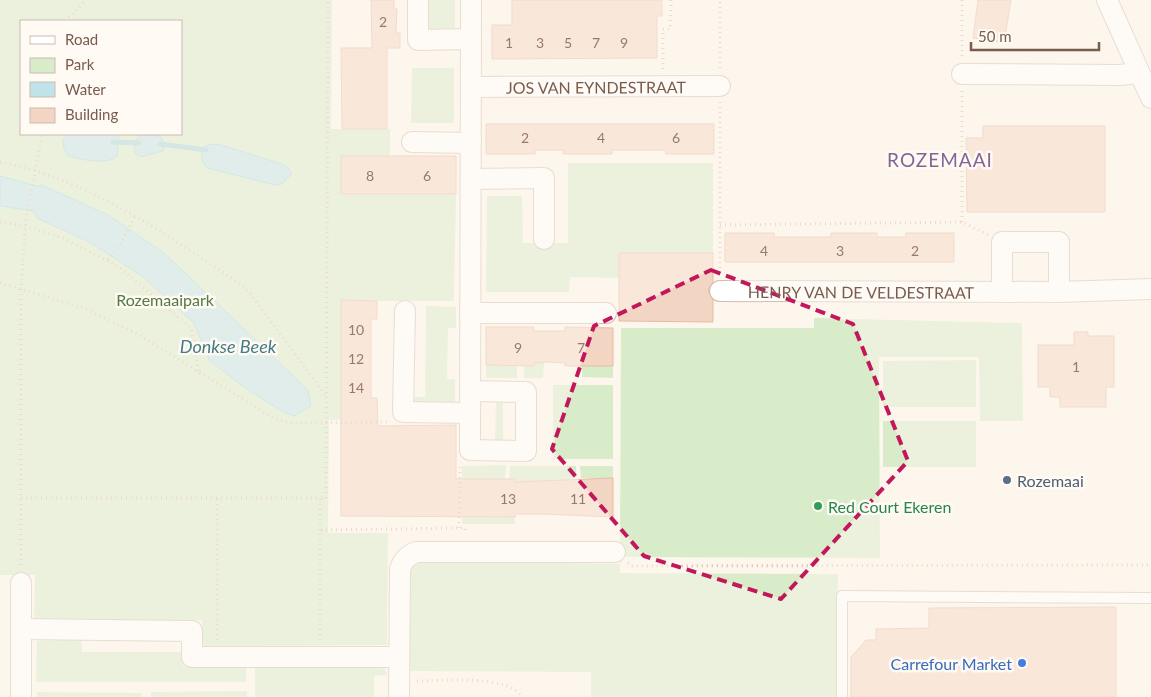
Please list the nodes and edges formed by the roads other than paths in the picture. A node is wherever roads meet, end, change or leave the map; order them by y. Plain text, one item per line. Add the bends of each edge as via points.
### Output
1 (418, 0) edge
2 (471, 0) edge
3 (1107, 0) edge
4 (471, 39) junction
5 (1139, 73) junction
6 (962, 74) road end
7 (720, 86) road end
8 (471, 87) junction
9 (1151, 98) edge
10 (412, 142) dead end
11 (471, 142) junction
12 (471, 179) junction
13 (544, 239) dead end
14 (1151, 289) edge
15 (720, 291) road end
16 (1002, 292) junction
17 (1059, 292) junction
18 (405, 311) dead end
19 (470, 313) junction
20 (606, 313) dead end
21 (470, 391) junction
22 (470, 413) junction
23 (615, 552) road end
24 (21, 583) road end
25 (1151, 598) edge
26 (20, 629) junction
27 (399, 657) junction
28 (399, 689) edge
29 (21, 697) edge
30 (842, 697) edge

1 - 4 street via 418,40
2 - 4 street
3 - 5 street
4 - 8 street
5 - 6 street via 1119,76
5 - 9 street
7 - 8 street, JOS VAN EYNDESTRAAT
8 - 11 street
10 - 11 street
11 - 12 street
12 - 13 street via 544,178
12 - 19 street
14 - 17 street, HENRY VAN DE VELDESTRAAT
15 - 16 street, HENRY VAN DE VELDESTRAAT
16 - 17 street, HENRY VAN DE VELDESTRAAT
16 - 17 street via 1002,242 1059,242
18 - 22 street via 403,412
19 - 20 street
19 - 21 street
21 - 22 street
21 - 22 street via 526,392 526,451 470,450
23 - 27 street via 416,552 402,562 400,569
24 - 26 street
25 - 30 lane via 842,596
26 - 27 street via 192,631 192,657
26 - 29 street
27 - 28 street

